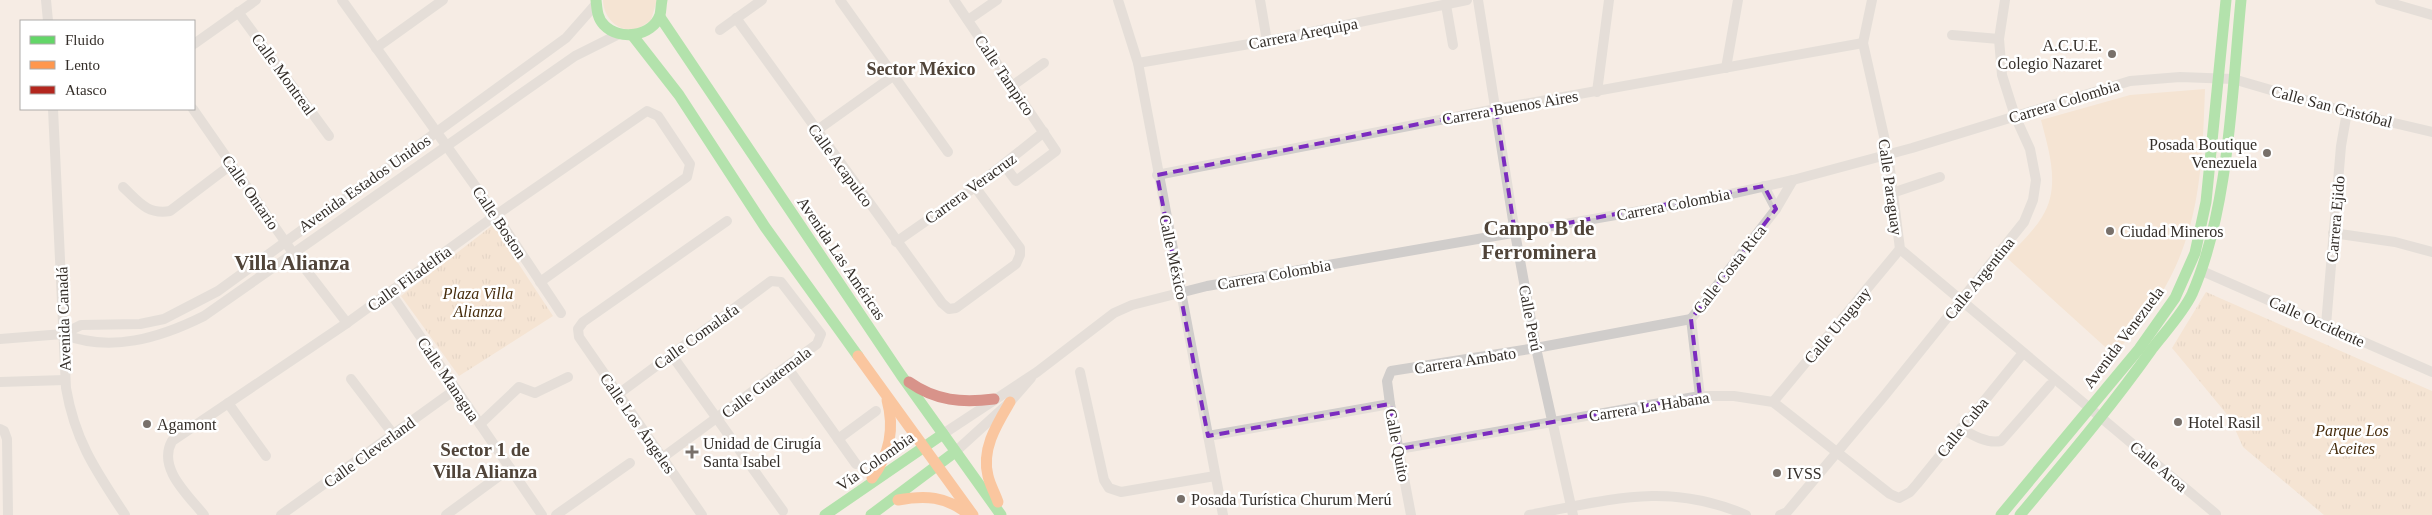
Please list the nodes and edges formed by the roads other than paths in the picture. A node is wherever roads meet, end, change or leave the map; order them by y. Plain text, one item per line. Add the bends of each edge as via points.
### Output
1 (46, 0) edge
2 (256, 0) edge
3 (342, 0) edge
4 (443, 0) edge
5 (762, 0) edge
6 (840, 0) edge
7 (954, 0) edge
8 (997, 0) edge
9 (1118, 0) edge
10 (1260, 0) edge
11 (1467, 0) edge
12 (1478, 0) edge
13 (1609, 0) edge
14 (1738, 0) edge
15 (1872, 0) edge
16 (2002, 0) edge
17 (2226, 0) edge
18 (2241, 0) edge
19 (2380, 0) edge
20 (664, 1) edge
21 (596, 2) edge
22 (1446, 5) junction
23 (238, 12) junction
24 (2432, 15) edge
25 (660, 17) junction
26 (736, 18) junction
27 (48, 20) edge
28 (968, 20) junction
29 (720, 30) dead end
30 (619, 34) junction
31 (1952, 35) dead end
32 (633, 36) junction
33 (1999, 39) junction
34 (1266, 41) junction
35 (195, 43) edge
36 (1863, 43) junction
37 (1453, 45) dead end
38 (376, 48) junction
39 (1044, 63) dead end
40 (1138, 63) junction
41 (1726, 68) junction
42 (892, 76) junction
43 (2218, 79) junction
44 (2233, 79) junction
45 (1012, 86) junction
46 (1597, 92) junction
47 (1496, 109) junction
48 (53, 110) edge
49 (194, 110) edge
50 (2347, 112) junction
51 (2015, 116) junction
52 (816, 131) junction
53 (438, 132) junction
54 (1044, 132) junction
55 (2432, 132) edge
56 (329, 136) dead end
57 (447, 145) junction
58 (948, 152) dead end
59 (1888, 154) junction
60 (232, 164) junction
61 (1004, 165) junction
62 (1157, 175) junction
63 (1940, 177) dead end
64 (1792, 180) junction
65 (1764, 186) junction
66 (122, 187) dead end
67 (975, 187) junction
68 (1892, 194) junction
69 (1776, 209) junction
70 (496, 215) junction
71 (726, 221) dead end
72 (1515, 233) junction
73 (2333, 233) junction
74 (286, 242) junction
75 (896, 242) junction
76 (1900, 249) junction
77 (2432, 252) edge
78 (293, 253) junction
79 (2202, 271) junction
80 (540, 282) junction
81 (390, 292) junction
82 (1182, 292) junction
83 (1960, 301) junction
84 (561, 313) dead end
85 (1691, 319) junction
86 (347, 323) junction
87 (2326, 325) junction
88 (63, 334) junction
89 (0, 339) edge
90 (820, 340) joint
91 (1536, 348) junction
92 (2023, 353) junction
93 (671, 354) junction
94 (787, 367) junction
95 (1037, 372) junction
96 (1080, 372) dead end
97 (2432, 372) edge
98 (901, 375) junction
99 (1388, 375) joint
100 (568, 377) dead end
101 (351, 379) dead end
102 (65, 380) junction
103 (0, 382) edge
104 (2050, 385) dead end
105 (456, 389) junction
106 (885, 392) junction
107 (617, 395) junction
108 (1700, 396) junction
109 (994, 399) junction
110 (1010, 402) junction
111 (1773, 402) junction
112 (228, 403) junction
113 (1390, 404) junction
114 (2090, 408) junction
115 (876, 411) dead end
116 (2101, 418) junction
117 (718, 419) junction
118 (1552, 422) junction
119 (480, 424) junction
120 (1961, 428) junction
121 (0, 429) edge
122 (393, 434) junction
123 (943, 434) junction
124 (1208, 436) junction
125 (838, 440) junction
126 (923, 447) junction
127 (1399, 449) junction
128 (1836, 451) junction
129 (955, 452) junction
130 (266, 456) dead end
131 (662, 458) junction
132 (630, 463) dead end
133 (856, 464) dead end
134 (938, 466) junction
135 (505, 471) junction
136 (1215, 476) junction
137 (863, 488) junction
138 (1899, 498) joint
139 (890, 502) junction
140 (784, 511) dead end
141 (1572, 511) edge
142 (9, 512) edge
143 (1784, 514) edge
144 (2023, 514) edge
145 (2216, 514) edge
146 (125, 515) edge
147 (204, 515) edge
148 (281, 515) edge
149 (446, 515) edge
150 (542, 515) edge
151 (556, 515) edge
152 (702, 515) edge
153 (825, 515) edge
154 (871, 515) edge
155 (971, 515) edge
156 (1002, 515) edge
157 (1223, 515) edge
158 (1411, 515) edge
159 (1529, 515) edge
160 (1746, 515) edge
161 (2001, 515) edge

1 - 27 street
2 - 23 street
3 - 38 street, Calle Boston
4 - 38 street
5 - 26 street
6 - 42 street
7 - 28 street, Calle Tampico
8 - 28 street
9 - 40 street, Calle México
10 - 34 street
11 - 22 street, Carrera Arequipa
12 - 47 street, Calle Perú
13 - 46 street
14 - 41 street
15 - 36 street, Calle Paraguay
16 - 33 street, Calle Argentina
17 - 43 main road, Avenida Venezuela
18 - 44 main road, Avenida Venezuela
19 - 24 street
20 - 25 main road
21 - 30 main road via 604,24
21 - 53 street, Avenida Estados Unidos via 566,38
22 - 34 street, Carrera Arequipa
22 - 37 street
23 - 35 street
23 - 56 street, Calle Montreal
25 - 32 main road via 644,33
25 - 98 main road, Avenida Las Américas
26 - 29 street
26 - 52 street, Calle Acapulco
28 - 45 street, Calle Tampico
30 - 32 main road
30 - 57 street, Avenida Estados Unidos via 586,49
31 - 33 street
32 - 106 main road via 679,95 765,227
33 - 51 street, Calle Argentina via 2002,75
34 - 40 street, Carrera Arequipa
36 - 41 street, Carrera Buenos Aires
36 - 59 street, Calle Paraguay
38 - 53 street, Calle Boston
39 - 45 street
40 - 62 street, Calle México
41 - 46 street, Carrera Buenos Aires
42 - 52 street
42 - 58 street
43 - 44 street, Carrera Colombia
43 - 51 street, Carrera Colombia via 2180,77 2130,81
43 - 114 main road, Avenida Venezuela via 2206,202 2195,253 2175,298 2139,349
44 - 50 street, Calle San Cristóbal
44 - 79 main road, Avenida Venezuela via 2227,139
45 - 54 street, Calle Tampico
46 - 47 street, Carrera Buenos Aires
47 - 62 street, Carrera Buenos Aires
47 - 72 street, Calle Perú
48 - 88 street, Avenida Canadá
49 - 60 street, Calle Ontario
50 - 55 street, Calle San Cristóbal
50 - 73 street, Carrera Ejido
51 - 59 street, Carrera Colombia
51 - 83 street, Calle Argentina via 2034,163 2036,180 2032,200 2024,222
52 - 75 street, Calle Acapulco
53 - 57 street, Calle Boston
53 - 74 street, Avenida Estados Unidos
54 - 61 street, Carrera Veracruz
54 - 61 street, Calle Tampico via 1056,150 1016,181
57 - 70 street, Calle Boston
57 - 78 street, Avenida Estados Unidos
59 - 64 street, Carrera Colombia
59 - 68 street, Calle Paraguay
60 - 66 street via 170,211 159,213 146,208
60 - 74 street, Calle Ontario
61 - 67 street, Carrera Veracruz
62 - 82 street, Calle México
63 - 68 street
64 - 65 street, Carrera Colombia
64 - 69 street, Calle Costa Rica
65 - 69 street
65 - 72 street, Carrera Colombia
67 - 75 street, Carrera Veracruz
67 - 75 street, Calle Acapulco via 1020,248 1020,255 1016,264 956,308 949,309 942,303
68 - 76 street, Calle Paraguay
69 - 85 street, Calle Costa Rica
70 - 80 street, Calle Boston
70 - 80 street, Calle Filadelfia via 647,111 658,116 690,164 687,177
70 - 81 street, Calle Filadelfia
71 - 107 street, Calle Los Ángeles via 583,322 578,329 579,337
72 - 82 street, Carrera Colombia
72 - 91 street, Calle Perú
73 - 77 street via 2395,242
73 - 87 street, Carrera Ejido
74 - 78 street, Calle Ontario
74 - 88 street, Avenida Estados Unidos via 218,291 164,319 126,325 81,325
76 - 83 street, Calle Paraguay
76 - 111 street, Calle Uruguay
78 - 86 street, Calle Ontario
78 - 88 street, Avenida Estados Unidos via 204,316 155,337 129,342 81,341
79 - 87 street, Calle Occidente
79 - 116 main road, Avenida Venezuela via 2191,296
80 - 84 street, Calle Boston
81 - 86 street, Calle Filadelfia
81 - 105 street, Calle Managua
82 - 95 street, Carrera Colombia via 1114,313
82 - 124 street, Calle México
83 - 92 street, Calle Paraguay
83 - 128 street, Calle Argentina
85 - 91 street, Carrera Ambato
85 - 108 street, Calle Costa Rica
86 - 112 street, Calle Filadelfia
87 - 97 street, Calle Occidente
88 - 89 street, Avenida Estados Unidos
88 - 102 street, Avenida Canadá
90 - 93 street, Calle Comalafa via 820,334 781,282 776,280
90 - 94 street, Calle Guatemala
91 - 99 street, Carrera Ambato via 1391,371
91 - 118 street, Calle Perú
92 - 114 street, Calle Paraguay
92 - 120 street, Calle Cuba
93 - 107 street, Calle Comalafa
93 - 117 street
94 - 117 street, Calle Guatemala
94 - 125 street
95 - 109 street, Carrera Colombia
95 - 110 street, Carrera Colombia
96 - 136 street via 1104,480 1109,488 1121,492
98 - 109 main road via 916,388 946,400 960,403
98 - 123 main road, Avenida Las Américas
99 - 113 street, Calle Quito
100 - 119 street via 536,393 519,387
101 - 122 street
102 - 103 street
102 - 146 street, Avenida Canadá via 78,437
104 - 120 street via 2001,441 1983,439
105 - 119 street, Calle Managua
105 - 122 street, Calle Cleverland
106 - 126 main road
106 - 137 main road via 892,420 890,441 884,462
107 - 131 street, Calle Los Ángeles
108 - 111 street, Carrera La Habana via 1734,396
108 - 118 street, Carrera La Habana
109 - 123 street, Carrera Colombia
110 - 129 street, Carrera Colombia
110 - 156 main road via 989,441 986,461
111 - 128 street, Carrera La Habana
112 - 130 street
112 - 147 street, Calle Filadelfia via 172,441 167,449 172,474
113 - 124 street
113 - 127 street, Calle Quito
114 - 116 street, Calle Aroa
114 - 161 main road, Avenida Venezuela
115 - 125 street
116 - 144 main road, Avenida Venezuela
116 - 145 street, Calle Aroa
117 - 131 street, Calle Guatemala
117 - 140 street
118 - 127 street, Carrera La Habana
118 - 141 street, Calle Perú
119 - 135 street, Calle Managua
120 - 138 street, Calle Cuba via 1910,492
121 - 142 street via 8,439
122 - 148 street, Calle Cleverland
123 - 126 main road, Vía Colombia
123 - 129 main road, Avenida Las Américas
124 - 136 street, Calle México
125 - 133 street
126 - 134 main road
126 - 137 main road, Vía Colombia
127 - 158 street, Calle Quito
128 - 138 street, Carrera La Habana
128 - 143 street, Calle Argentina
129 - 134 main road
129 - 156 main road, Avenida Las Américas
131 - 152 street, Calle Los Ángeles
132 - 151 street
134 - 139 main road
134 - 155 main road
135 - 149 street
135 - 150 street, Calle Managua
136 - 157 street, Calle México
137 - 153 main road, Vía Colombia
139 - 154 main road
139 - 155 main road via 930,496 946,500
141 - 159 street
141 - 160 street via 1650,494 1688,497 1723,505

